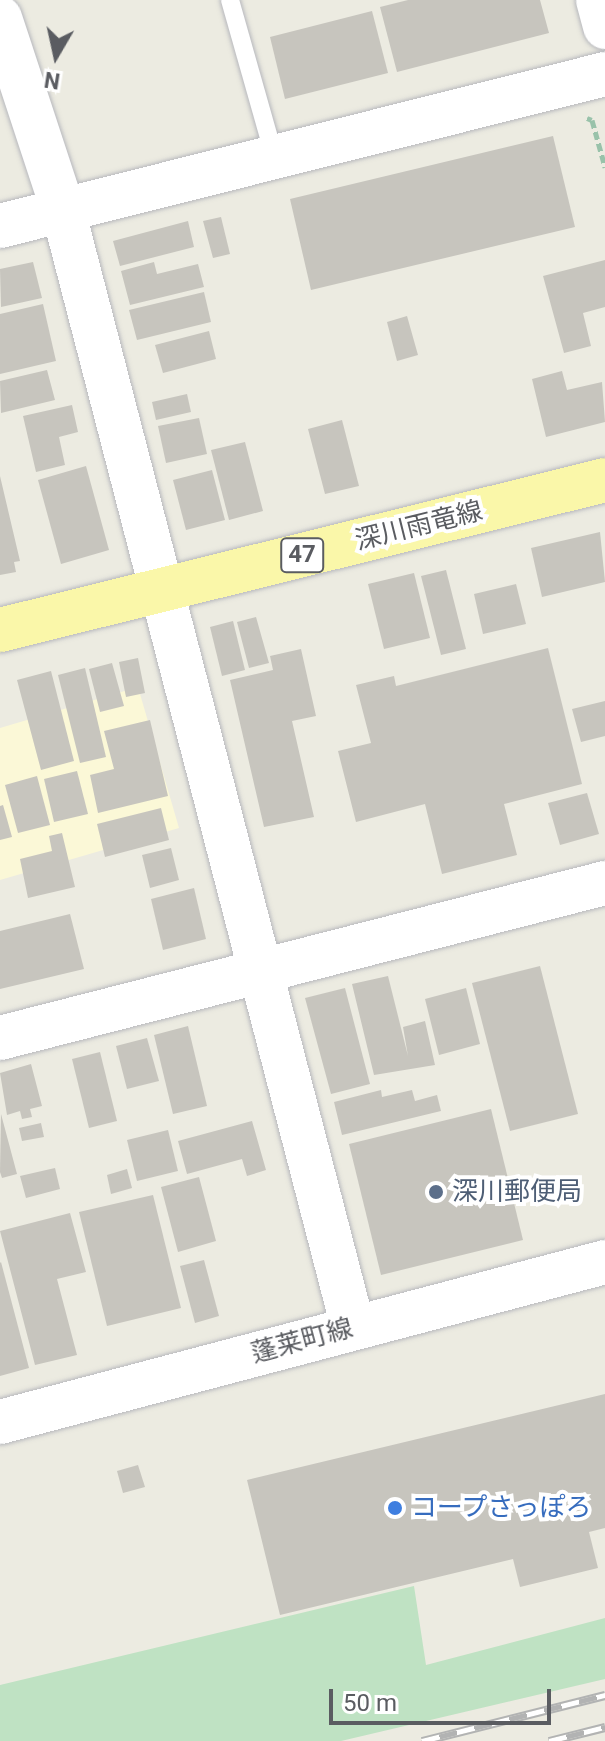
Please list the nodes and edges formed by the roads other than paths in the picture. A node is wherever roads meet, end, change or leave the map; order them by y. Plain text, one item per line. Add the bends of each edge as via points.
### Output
1 (230, 0) edge
2 (598, 0) edge
3 (0, 18) edge
4 (605, 27) edge
5 (605, 74) edge
6 (274, 155) junction
7 (63, 210) junction
8 (0, 226) edge
9 (605, 480) edge
10 (162, 589) junction
11 (0, 630) edge
12 (605, 883) edge
13 (261, 971) junction
14 (0, 1038) edge
15 (605, 1262) edge
16 (353, 1327) junction
17 (0, 1422) edge

1 - 6 lane
2 - 4 street
3 - 7 street
5 - 6 street
6 - 7 street
7 - 8 street
7 - 10 street
9 - 10 main road, 深川雨竜線 / 47
10 - 11 main road, 深川雨竜線 / 47
10 - 13 street
12 - 13 street
13 - 14 street
13 - 16 street
15 - 16 street, 蓬莱町線
16 - 17 street, 蓬莱町線

